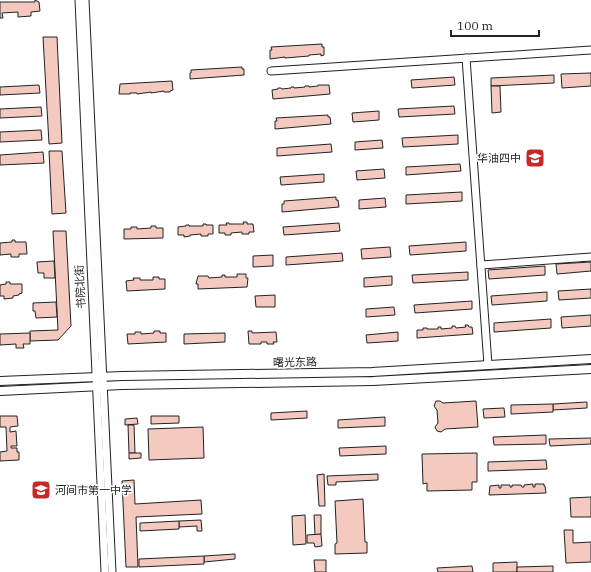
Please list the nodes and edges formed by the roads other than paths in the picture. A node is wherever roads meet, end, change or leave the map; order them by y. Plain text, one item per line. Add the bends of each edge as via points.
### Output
1 (79, 0) edge
2 (86, 0) edge
3 (591, 50) edge
4 (466, 58) junction
5 (271, 71) dead end
6 (591, 257) edge
7 (481, 265) junction
8 (591, 359) edge
9 (488, 365) junction
10 (591, 369) edge
11 (99, 376) junction
12 (0, 381) edge
13 (100, 386) junction
14 (0, 391) edge
15 (105, 572) edge
16 (112, 572) edge

1 - 11 street, 书院北街
2 - 11 street, 书院北街
3 - 4 street
4 - 5 street
4 - 7 street
6 - 7 street
7 - 9 street
8 - 9 main road, 曙光东路
9 - 11 main road, 曙光东路 via 372,372
10 - 13 main road, 曙光东路 via 373,381
11 - 12 main road, 曙光东路
11 - 13 street, 书院北街
13 - 14 main road, 曙光东路
13 - 15 street, 书院北街
13 - 16 street, 书院北街

